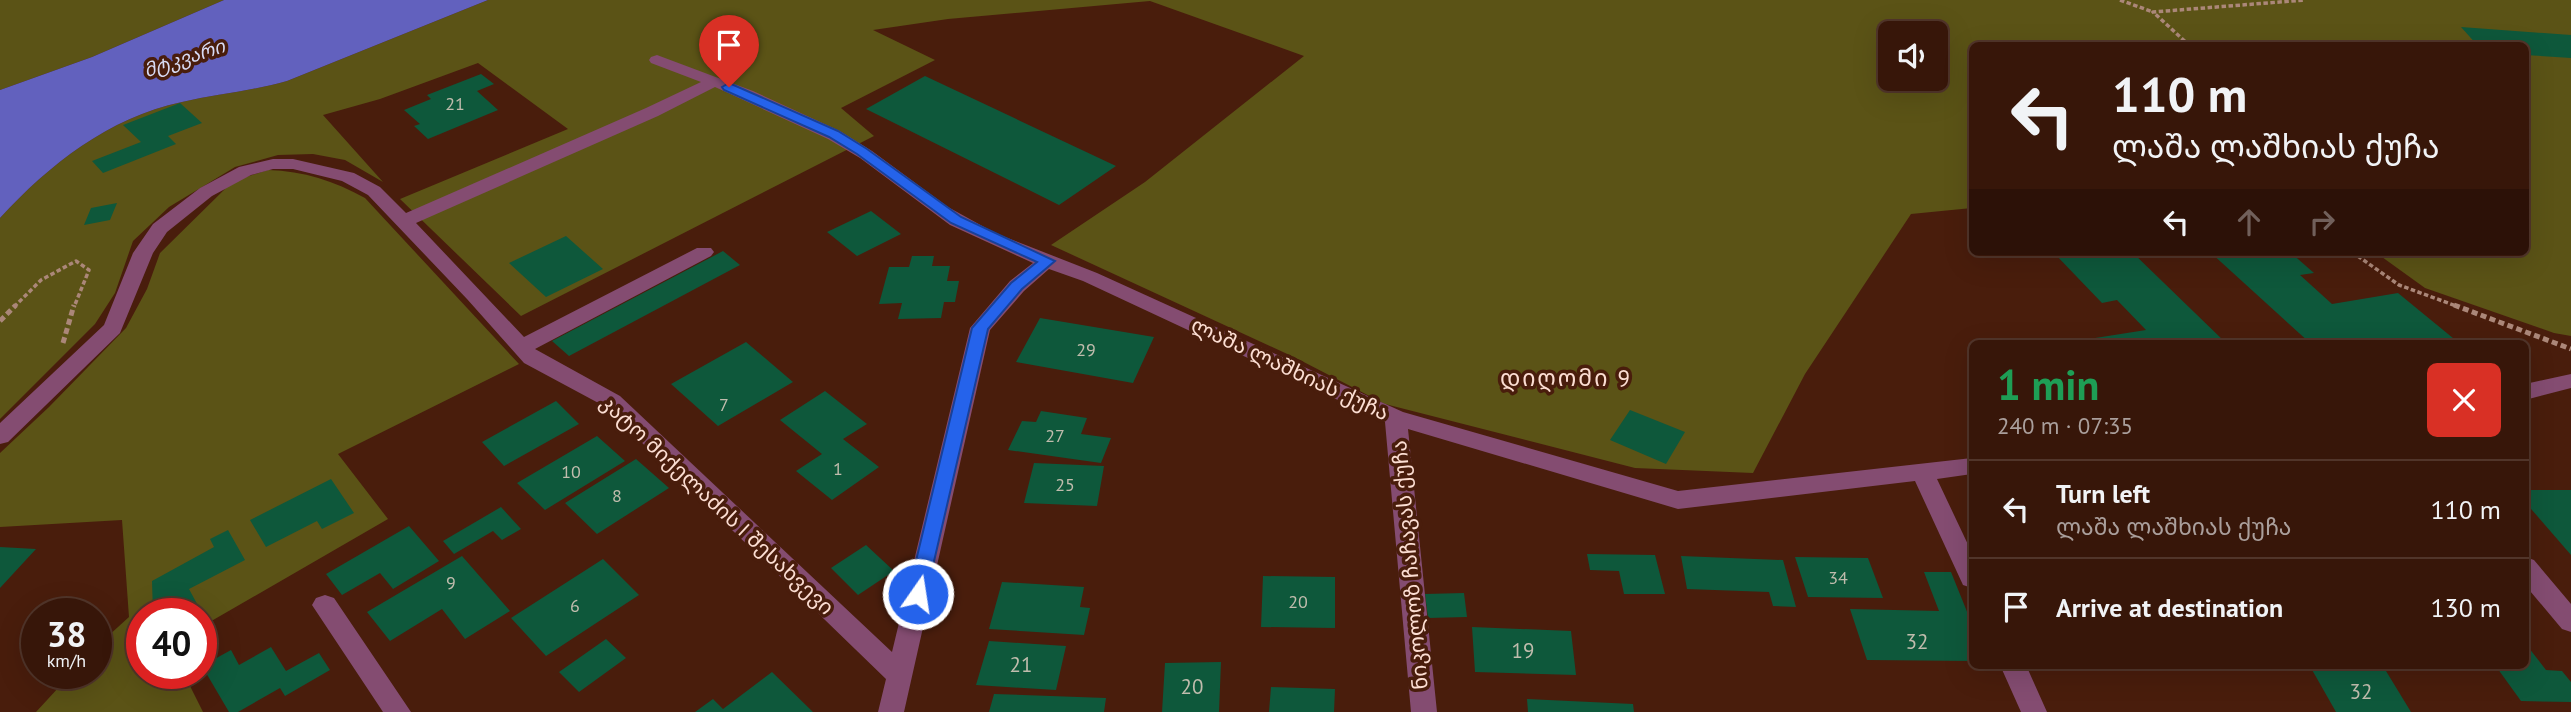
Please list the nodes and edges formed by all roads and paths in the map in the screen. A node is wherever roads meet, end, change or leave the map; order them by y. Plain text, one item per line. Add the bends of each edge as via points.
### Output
1 (2120, 0) edge
2 (2305, 0) edge
3 (2153, 12) junction
4 (2186, 42) edge
5 (657, 60) dead end
6 (715, 81) junction
7 (404, 221) junction
8 (704, 252) dead end
9 (2358, 256) edge
10 (1047, 261) junction
11 (0, 321) edge
12 (62, 345) dead end
13 (521, 346) junction
14 (2571, 349) edge
15 (2571, 381) edge
16 (2529, 391) edge
17 (1395, 418) junction
18 (4, 433) edge
19 (1969, 466) edge
20 (1922, 471) junction
21 (1969, 572) edge
22 (2529, 572) edge
23 (325, 605) dead end
24 (2571, 622) edge
25 (2014, 669) edge
26 (899, 675) junction
27 (398, 712) edge
28 (891, 712) edge
29 (1424, 712) edge
30 (2034, 712) edge

1 - 3 path
2 - 3 path
3 - 4 path
5 - 6 street, ლაშა ლაშხიას ქუჩა
6 - 7 street
6 - 10 street, ლაშა ლაშხიას ქუჩა via 833,134 956,220
7 - 13 street, კატო მიქელაძის I შესახვევი
7 - 18 street, კატო მიქელაძის I შესახვევი via 374,191 348,177 293,164 273,164 226,180 160,228 143,253 113,328
8 - 13 street
9 - 14 path via 2399,285
10 - 17 street, ლაშა ლაშხიას ქუჩა
10 - 26 street via 1017,286 980,328
11 - 12 path via 41,280 76,261 89,270
13 - 26 street, კატო მიქელაძის I შესახვევი via 531,358 612,401
15 - 16 street
17 - 20 street, ლაშა ლაშხიას ქუჩა via 1678,500
17 - 29 street, ნიკოლოზ ჩაჩავას ქუჩა
19 - 20 street, ლაშა ლაშხიას ქუჩა
20 - 21 street
22 - 24 street
23 - 27 street
25 - 30 street
26 - 28 street

